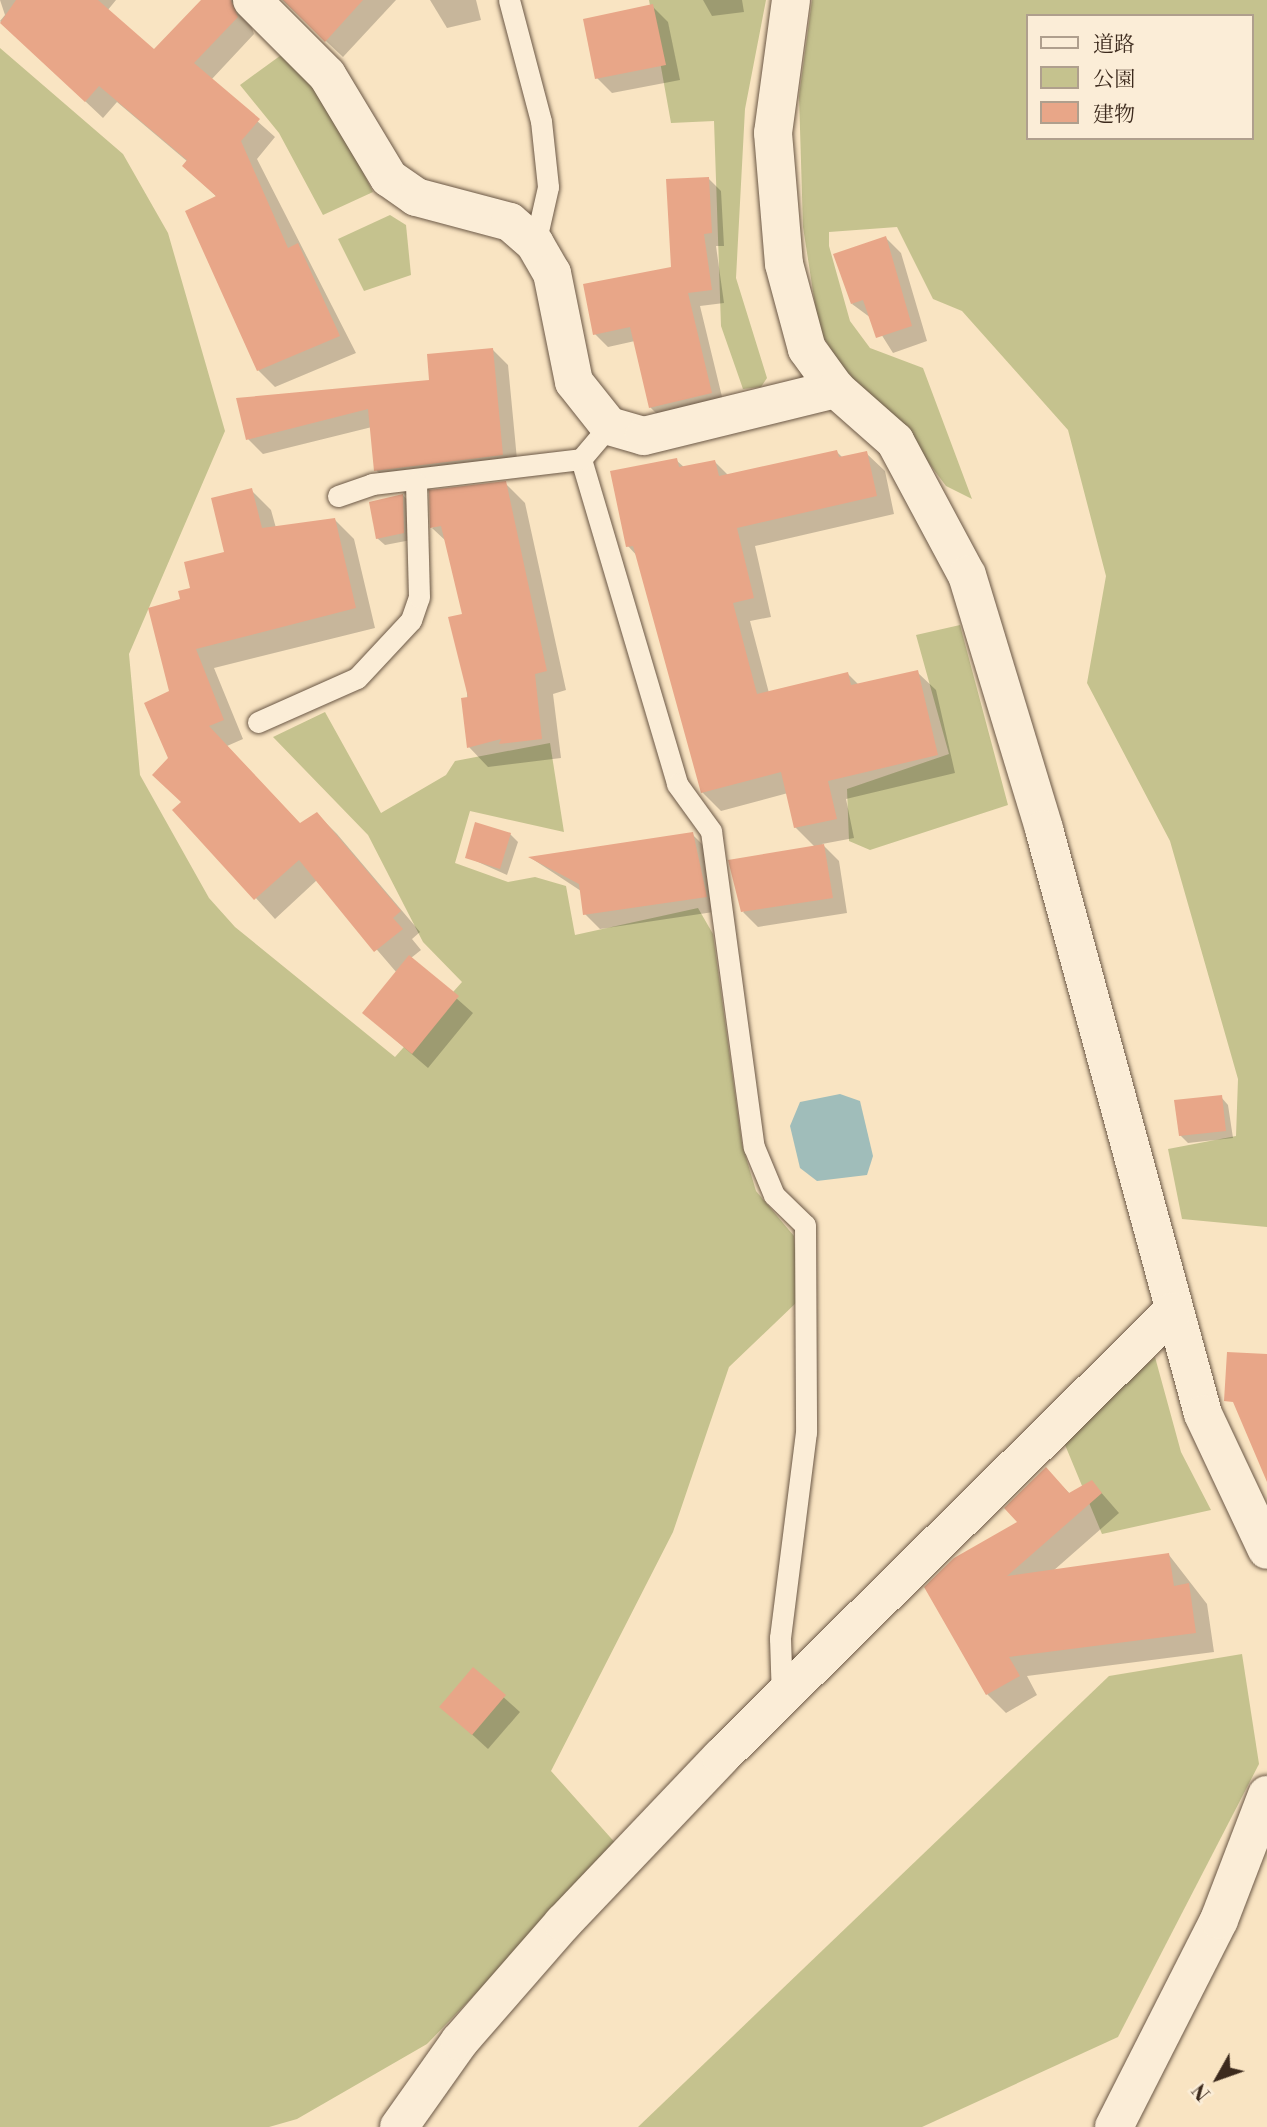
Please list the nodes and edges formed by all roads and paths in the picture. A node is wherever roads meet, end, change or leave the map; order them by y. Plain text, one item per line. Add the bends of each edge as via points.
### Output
1 (252, 0) edge
2 (509, 0) edge
3 (791, 0) edge
4 (535, 244) junction
5 (836, 389) junction
6 (609, 426) junction
7 (582, 458) junction
8 (416, 483) junction
9 (338, 496) dead end
10 (258, 722) dead end
11 (1172, 1311) junction
12 (1267, 1550) edge
13 (782, 1697) junction
14 (1267, 1795) edge
15 (399, 2127) edge
16 (1114, 2127) edge

1 - 4 street via 327,75 389,178 416,197 510,222
2 - 4 lane via 543,134 548,187
3 - 5 street via 773,133 784,264 807,349
4 - 6 street via 552,273 574,382
5 - 6 street via 644,436
5 - 11 street via 895,441 967,575 1051,855
6 - 7 lane
7 - 8 lane
7 - 13 lane via 677,784 711,831 754,1147 774,1195 805,1225 806,1432 780,1638
8 - 9 lane via 372,484
8 - 10 lane via 419,597 411,620 357,678
11 - 12 street via 1203,1414
11 - 13 street
13 - 15 street via 563,1923 460,2041
14 - 16 street via 1219,1920

